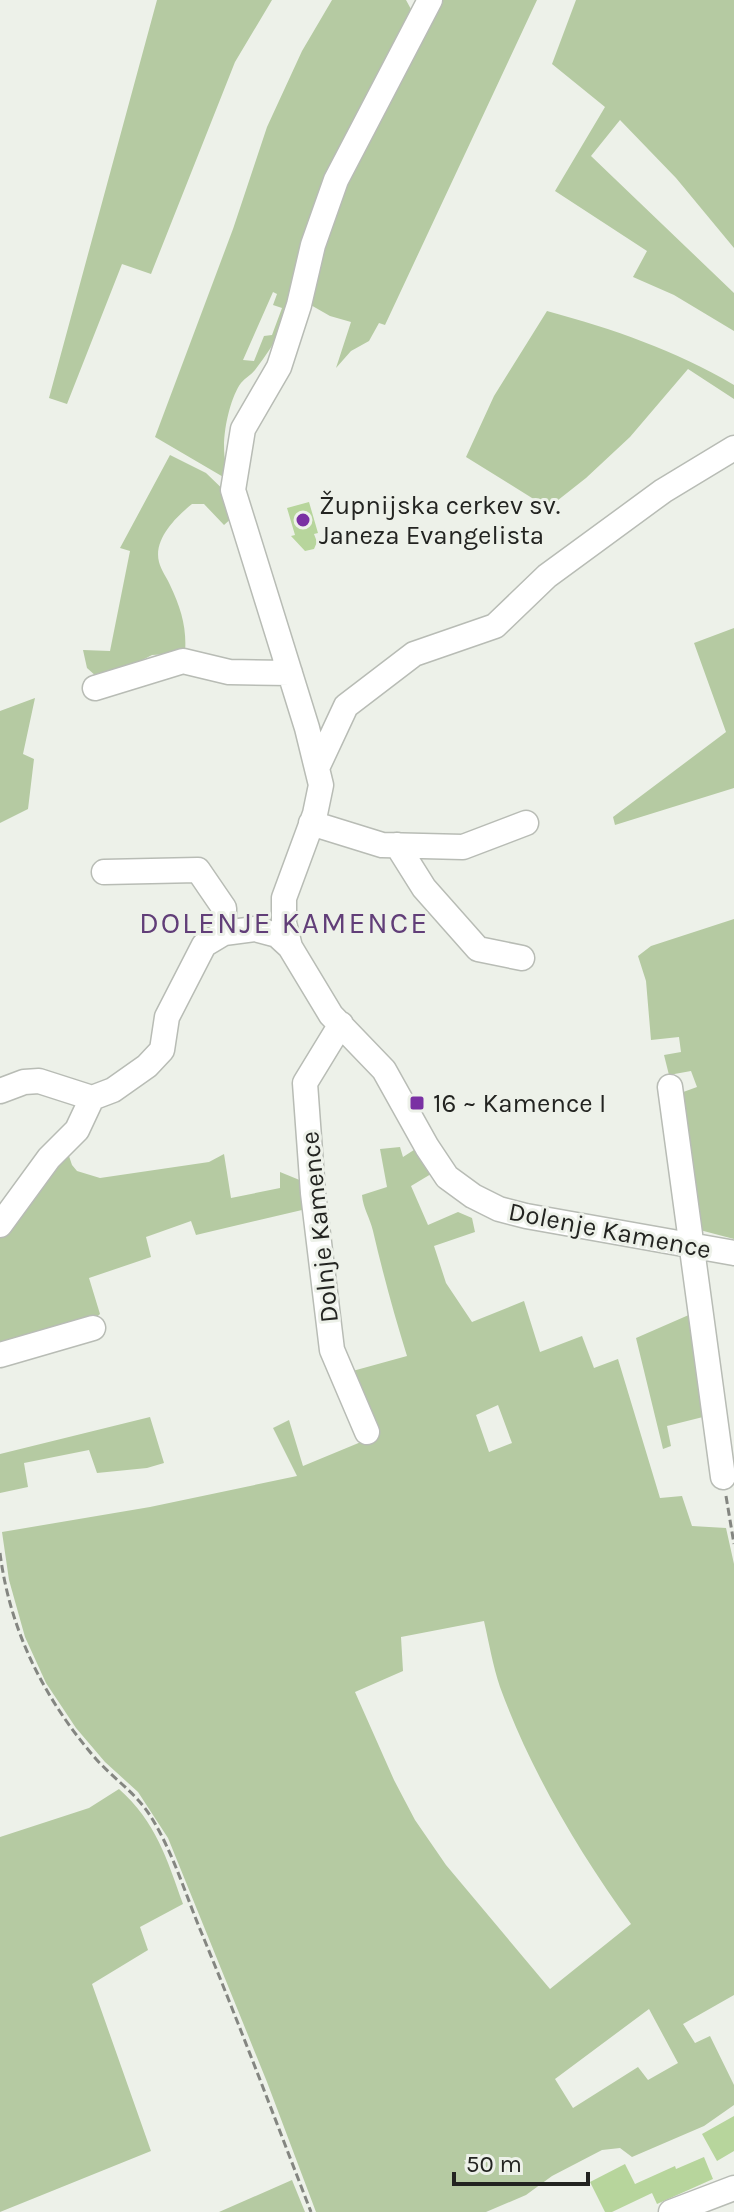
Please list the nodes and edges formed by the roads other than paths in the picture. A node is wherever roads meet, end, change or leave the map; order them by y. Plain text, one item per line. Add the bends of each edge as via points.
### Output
1 (430, 0) edge
2 (734, 448) edge
3 (290, 673) junction
4 (95, 688) dead end
5 (317, 768) junction
6 (311, 823) junction
7 (526, 823) dead end
8 (397, 845) junction
9 (104, 872) dead end
10 (284, 898) junction
11 (255, 929) junction
12 (224, 933) junction
13 (290, 947) junction
14 (522, 958) dead end
15 (341, 1024) junction
16 (670, 1087) dead end
17 (0, 1091) edge
18 (92, 1098) junction
19 (0, 1225) edge
20 (692, 1246) junction
21 (734, 1253) edge
22 (93, 1328) dead end
23 (0, 1355) edge
24 (367, 1432) dead end
25 (723, 1477) road end
26 (734, 2188) edge
27 (671, 2212) edge

1 - 3 street via 336,180 279,367 243,429 233,490
2 - 5 street via 663,491 547,576 495,626 414,654 357,697 346,706
3 - 4 street via 229,672 183,661
3 - 5 street
5 - 6 street via 321,785
6 - 8 street
6 - 10 street
7 - 8 street via 463,847
8 - 14 street via 424,888 478,949
9 - 12 street via 198,870 224,908
10 - 11 street
10 - 13 street
11 - 12 street
11 - 13 street via 277,935
12 - 18 street via 204,945 194,961 167,1017 162,1050 113,1090
13 - 15 street, Dolenje Kamence
15 - 20 street, Dolenje Kamence via 384,1070 447,1177 473,1196 526,1216
15 - 24 street, Dolnje Kamence via 305,1083 332,1350
16 - 20 street
17 - 18 street via 39,1081
18 - 19 street via 77,1130 49,1158
20 - 21 street, Dolenje Kamence
20 - 25 street
22 - 23 street
26 - 27 street

